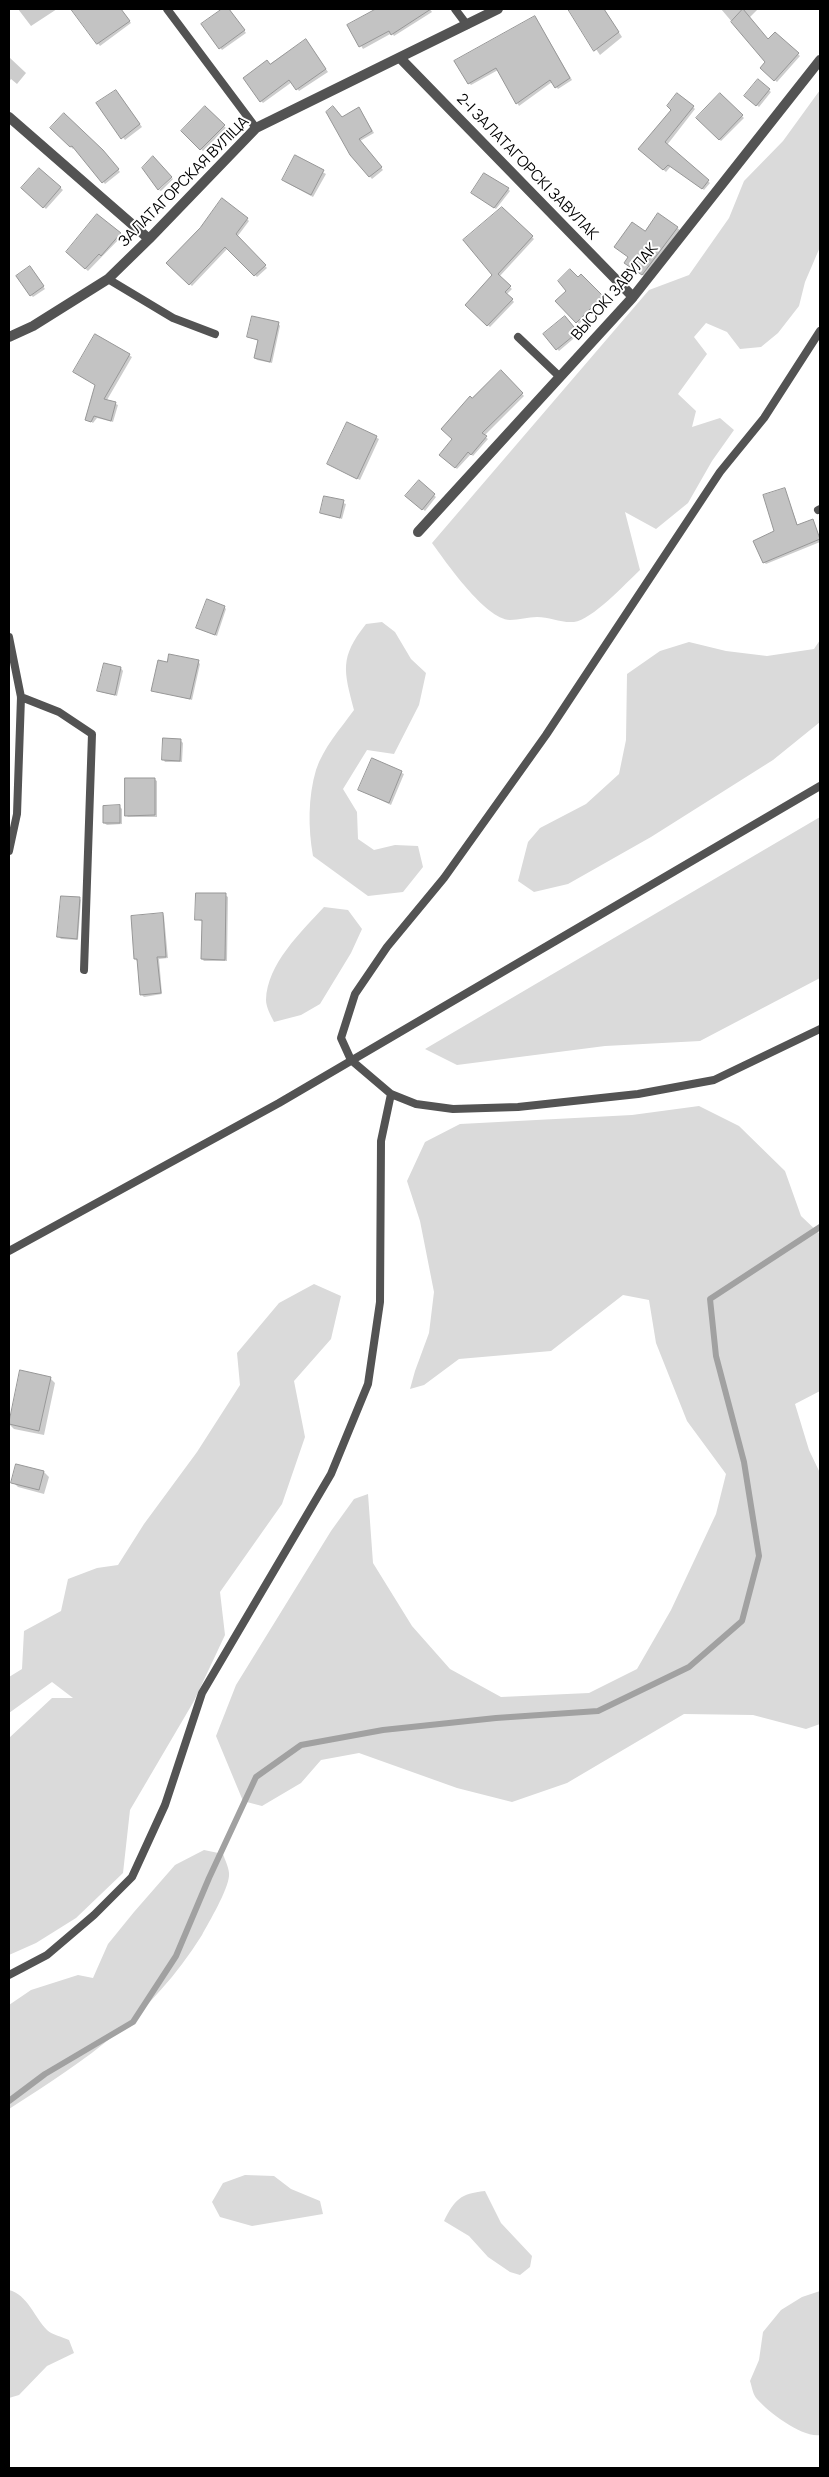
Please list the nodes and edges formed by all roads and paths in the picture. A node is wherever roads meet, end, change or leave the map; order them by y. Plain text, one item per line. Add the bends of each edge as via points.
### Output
1 (167, 9) edge
2 (455, 9) edge
3 (498, 9) edge
4 (467, 25) junction
5 (400, 58) junction
6 (820, 60) edge
7 (9, 117) edge
8 (256, 128) junction
9 (149, 239) junction
10 (108, 279) junction
11 (634, 297) junction
12 (820, 331) edge
13 (215, 334) dead end
14 (9, 337) edge
15 (518, 337) dead end
16 (560, 376) junction
17 (418, 532) dead end
18 (9, 637) edge
19 (20, 697) junction
20 (820, 786) edge
21 (9, 851) edge
22 (84, 970) dead end
23 (820, 1029) edge
24 (351, 1060) junction
25 (391, 1094) junction
26 (9, 1251) edge
27 (9, 1975) edge

1 - 8 lane
2 - 4 lane
3 - 4 street, ЗАЛАТАГОРСКАЯ ВУЛІЦА
4 - 5 street, ЗАЛАТАГОРСКАЯ ВУЛІЦА
5 - 8 street, ЗАЛАТАГОРСКАЯ ВУЛІЦА
5 - 11 street, 2-І ЗАЛАТАГОРСКІ ЗАВУЛАК
6 - 11 street, ВЫСОКІ ЗАВУЛАК
7 - 9 street
8 - 9 street, ЗАЛАТАГОРСКАЯ ВУЛІЦА
9 - 10 street, ЗАЛАТАГОРСКАЯ ВУЛІЦА
10 - 13 lane via 173,318
10 - 14 street, ЗАЛАТАГОРСКАЯ ВУЛІЦА via 33,326
11 - 16 street, ВЫСОКІ ЗАВУЛАК
12 - 24 lane via 764,418 720,472 546,735 444,878 387,947 355,994 341,1038
15 - 16 lane
16 - 17 street, ВЫСОКІ ЗАВУЛАК
18 - 19 lane
19 - 21 lane via 17,814
19 - 22 lane via 59,712 92,734
20 - 24 lane
23 - 25 lane via 714,1080 638,1094 518,1107 453,1109 416,1104
24 - 25 lane
24 - 26 lane
25 - 27 lane via 381,1141 380,1302 368,1384 331,1474 202,1693 166,1805 132,1877 48,1955

